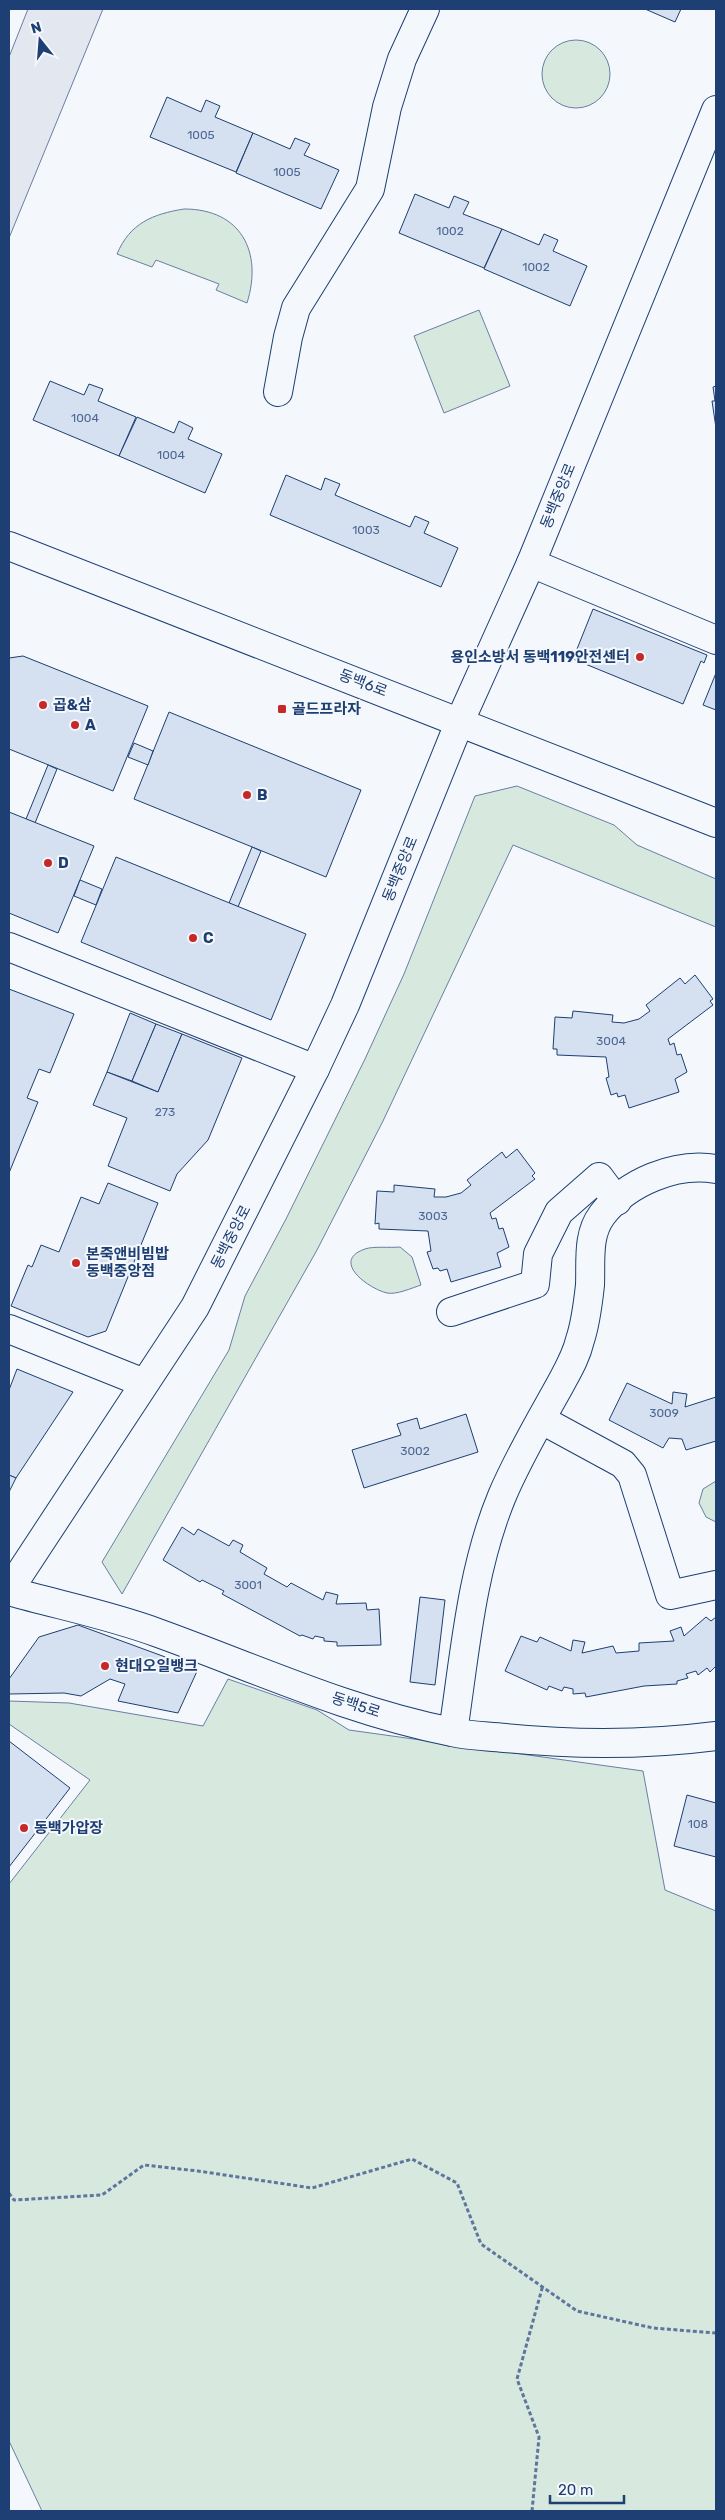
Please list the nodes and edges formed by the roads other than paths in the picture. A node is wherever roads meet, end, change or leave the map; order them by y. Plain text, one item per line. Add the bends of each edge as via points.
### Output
1 (425, 9) edge
2 (716, 110) edge
3 (278, 392) dead end
4 (9, 546) edge
5 (531, 563) junction
6 (716, 640) edge
7 (460, 721) junction
8 (716, 823) edge
9 (9, 947) edge
10 (315, 1069) junction
11 (716, 1169) edge
12 (617, 1201) junction
13 (451, 1312) dead end
14 (9, 1329) edge
15 (144, 1383) junction
16 (542, 1420) junction
17 (716, 1585) edge
18 (9, 1590) edge
19 (453, 1732) junction
20 (716, 1736) edge

1 - 3 street via 402,59 387,107 370,189 296,308
2 - 5 street, 동백중앙로
4 - 7 street, 동백6로
5 - 6 street
5 - 7 street, 동백중앙로
7 - 8 street, 동백6로
7 - 10 street, 동백중앙로 via 345,1005
9 - 10 street
10 - 15 street, 동백중앙로 via 195,1307
11 - 12 street via 691,1166 668,1171 646,1180
12 - 13 street via 599,1177 559,1212 538,1254 535,1284
12 - 16 street via 602,1215 595,1229 581,1340
14 - 15 street
15 - 18 street, 동백중앙로
16 - 17 street via 623,1464 632,1475 670,1595
16 - 19 street via 503,1494 478,1570
18 - 19 street, 동백5로 via 157,1632 275,1679 380,1713
19 - 20 street, 동백5로 via 607,1744

